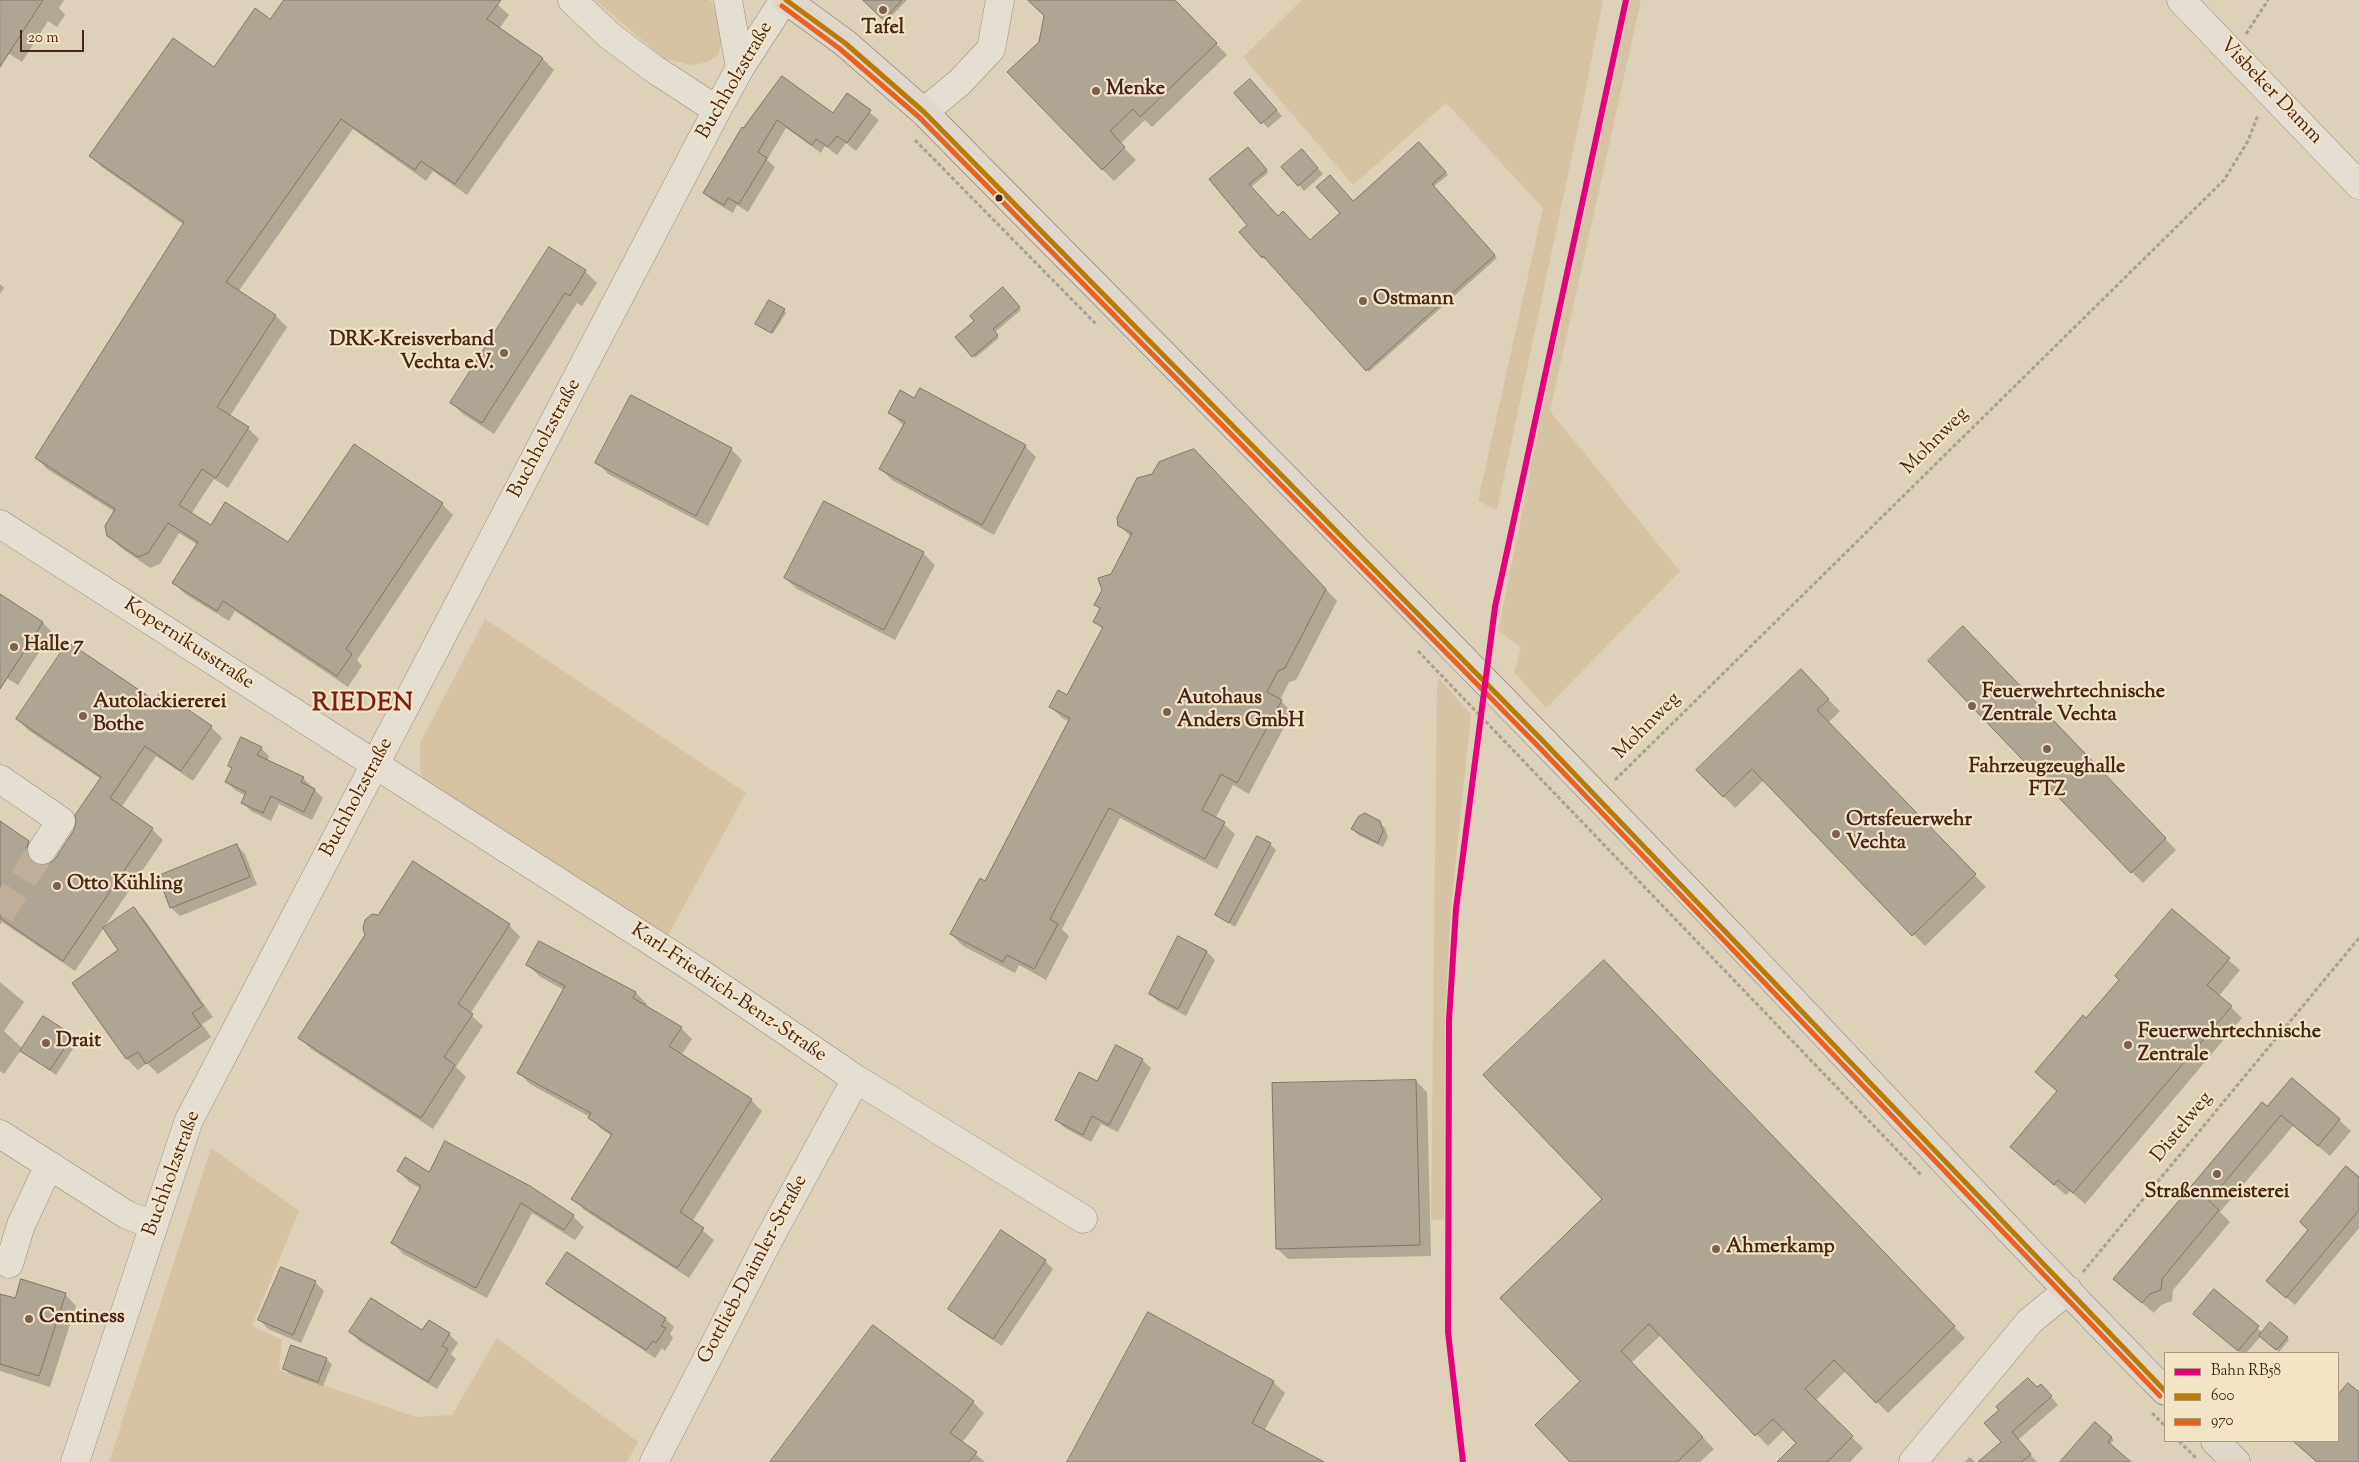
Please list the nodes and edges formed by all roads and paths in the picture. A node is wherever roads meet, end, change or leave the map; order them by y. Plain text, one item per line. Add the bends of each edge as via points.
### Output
1 (572, 0) edge
2 (728, 0) edge
3 (785, 0) edge
4 (1000, 0) edge
5 (2181, 0) edge
6 (2268, 0) edge
7 (2232, 52) junction
8 (740, 68) junction
9 (2268, 89) junction
10 (717, 110) junction
11 (924, 112) junction
12 (913, 138) dead end
13 (2359, 185) edge
14 (1097, 324) dead end
15 (0, 524) edge
16 (1414, 646) dead end
17 (375, 766) junction
18 (0, 779) edge
19 (1597, 798) junction
20 (42, 850) tunnel mouth
21 (2359, 938) edge
22 (856, 1079) junction
23 (0, 1134) edge
24 (49, 1165) junction
25 (1923, 1177) dead end
26 (1083, 1219) dead end
27 (154, 1225) junction
28 (9, 1264) dead end
29 (2068, 1290) junction
30 (2158, 1402) edge
31 (2164, 1423) edge
32 (2180, 1442) edge
33 (2216, 1442) edge
34 (75, 1462) edge
35 (654, 1462) edge
36 (1913, 1462) edge
37 (2200, 1462) edge
38 (2236, 1462) edge

1 - 10 street via 610,36
2 - 8 street
3 - 8 street, Buchholzstraße
3 - 11 main road via 845,43
4 - 11 street via 991,49 960,82
5 - 7 street, Visbeker Damm
6 - 7 path
7 - 9 street, Visbeker Damm
8 - 10 street, Buchholzstraße
9 - 13 street, Visbeker Damm
9 - 19 path, Mohnweg via 2248,140 2224,180
10 - 17 street, Buchholzstraße
11 - 19 main road
12 - 14 path
15 - 17 street, Kopernikusstraße
16 - 25 path
17 - 22 street, Karl-Friedrich-Benz-Straße via 699,972
17 - 27 street, Buchholzstraße via 189,1120
18 - 20 street via 61,821
19 - 29 main road
21 - 29 path, Distelweg
22 - 26 street, Karl-Friedrich-Benz-Straße
22 - 35 street, Gottlieb-Daimler-Straße
23 - 24 street
24 - 27 street via 126,1215
24 - 28 street via 21,1225
27 - 34 street, Buchholzstraße
29 - 30 main road
29 - 36 street via 2030,1321
30 - 31 path
32 - 37 path
33 - 38 main road

